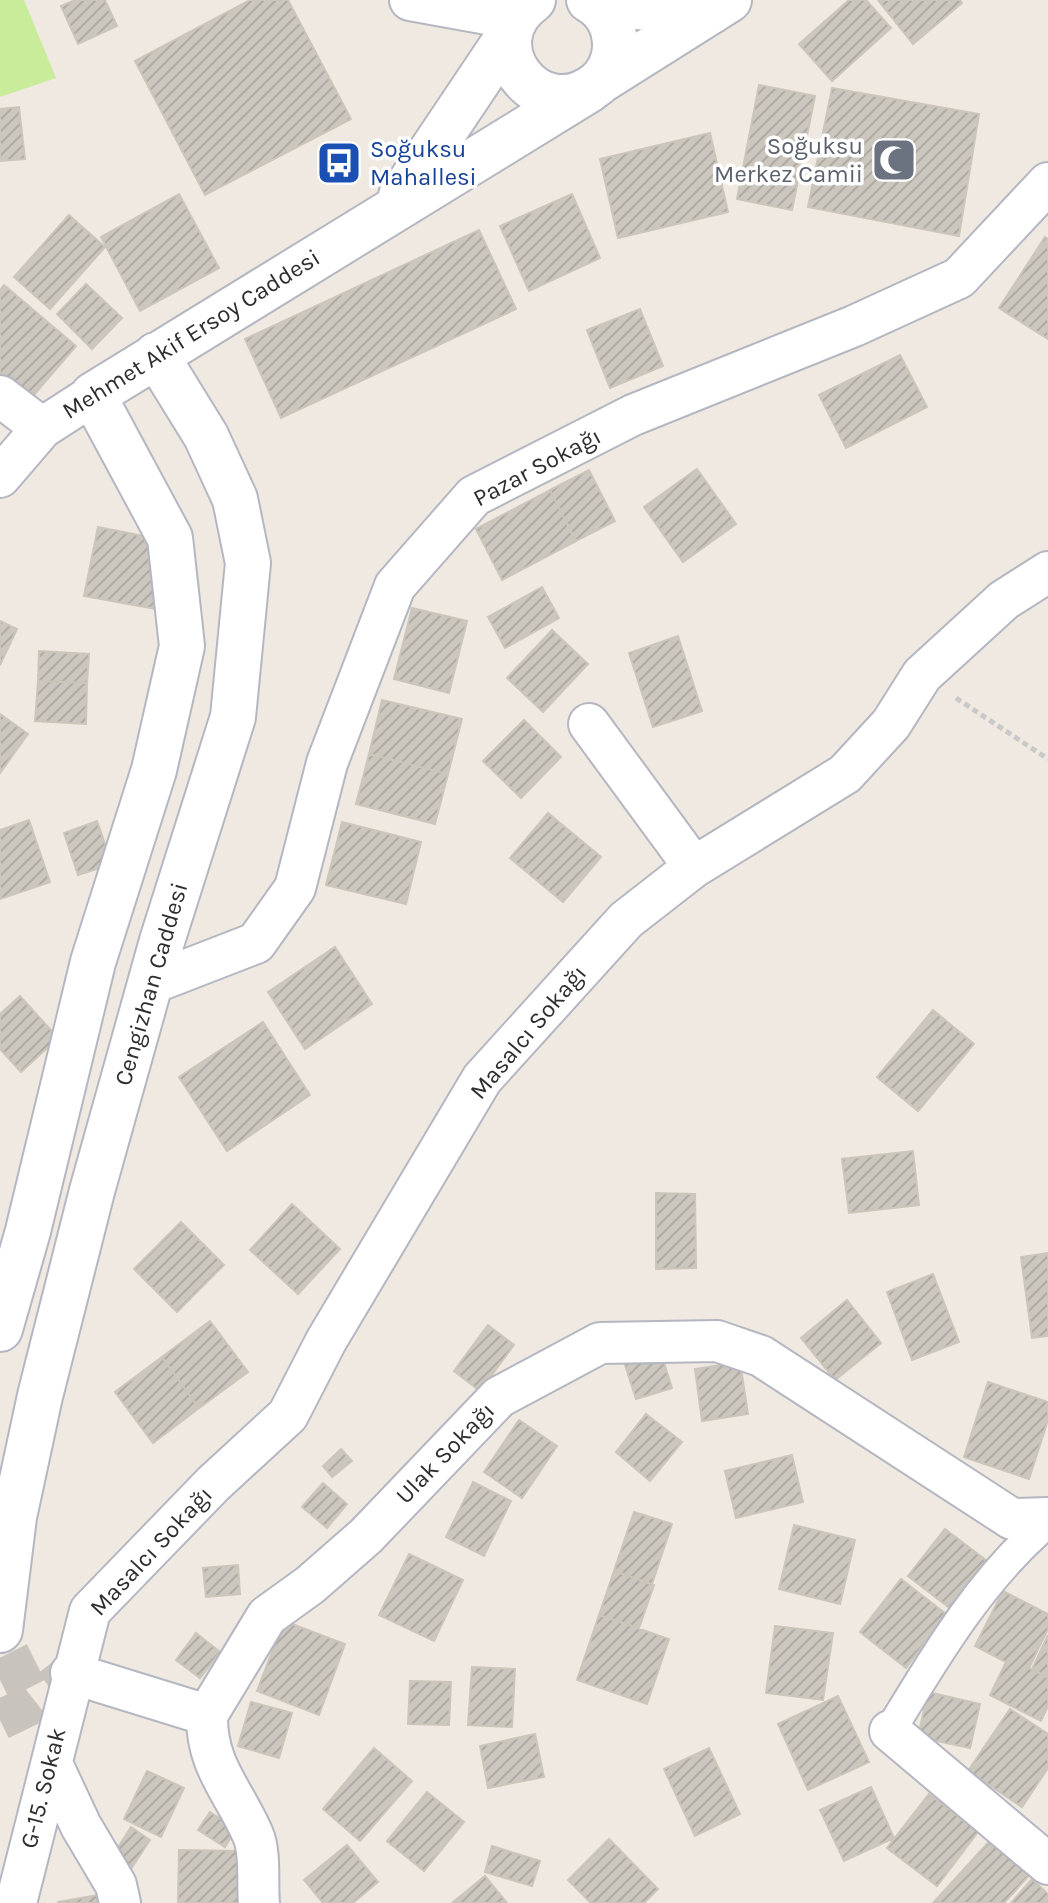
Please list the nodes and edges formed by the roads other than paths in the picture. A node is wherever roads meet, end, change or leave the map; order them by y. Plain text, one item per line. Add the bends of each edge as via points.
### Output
1 (410, 0) edge
2 (594, 3) edge
3 (719, 4) edge
4 (519, 18) edge
5 (595, 85) junction
6 (1048, 183) edge
7 (394, 206) junction
8 (156, 355) junction
9 (93, 395) junction
10 (0, 396) edge
11 (42, 428) junction
12 (0, 477) edge
13 (1048, 572) edge
14 (589, 724) dead end
15 (694, 867) junction
16 (150, 984) junction
17 (0, 1329) edge
18 (1048, 1520) edge
19 (0, 1630) edge
20 (71, 1673) junction
21 (207, 1715) junction
22 (890, 1731) joint
23 (52, 1764) junction
24 (1048, 1864) edge
25 (16, 1903) edge
26 (120, 1903) edge
27 (259, 1903) edge

1 - 4 street
2 - 3 main road
2 - 5 main road via 609,18 615,50
3 - 5 main road, Mehmet Akif Ersoy Caddesi
4 - 5 main road via 509,52 525,82 556,97 573,96
4 - 7 main road, Mehmet Akif Ersoy Caddesi
5 - 7 main road, Mehmet Akif Ersoy Caddesi
6 - 16 street, Pazar Sokağı via 959,278 633,415 474,496 395,586 327,763 295,888 256,943
7 - 8 main road, Mehmet Akif Ersoy Caddesi
8 - 9 main road, Mehmet Akif Ersoy Caddesi
8 - 16 main road, Cengizhan Caddesi via 206,436 235,499 248,563 233,717
9 - 11 street, Mehmet Akif Ersoy Caddesi
9 - 17 main road via 170,538 182,646 154,770 93,962
10 - 11 street
11 - 12 street, Mehmet Akif Ersoy Caddesi
13 - 15 street, Masalcı Sokağı via 1004,600 922,675 891,724 845,774
14 - 15 street
15 - 20 street, Masalcı Sokağı via 626,920 482,1079 407,1200 288,1415 90,1611
16 - 19 main road, Cengizhan Caddesi via 40,1396 14,1517
18 - 21 street, Ulak Sokağı via 1012,1519 761,1356 717,1341 600,1343 499,1397 366,1536 267,1616
18 - 22 street via 1022,1543 977,1600
20 - 21 street
20 - 23 street, G-15. Sokak
21 - 27 street via 206,1741 228,1793 255,1837
22 - 24 street
23 - 25 street, G-15. Sokak
23 - 26 street via 116,1885

